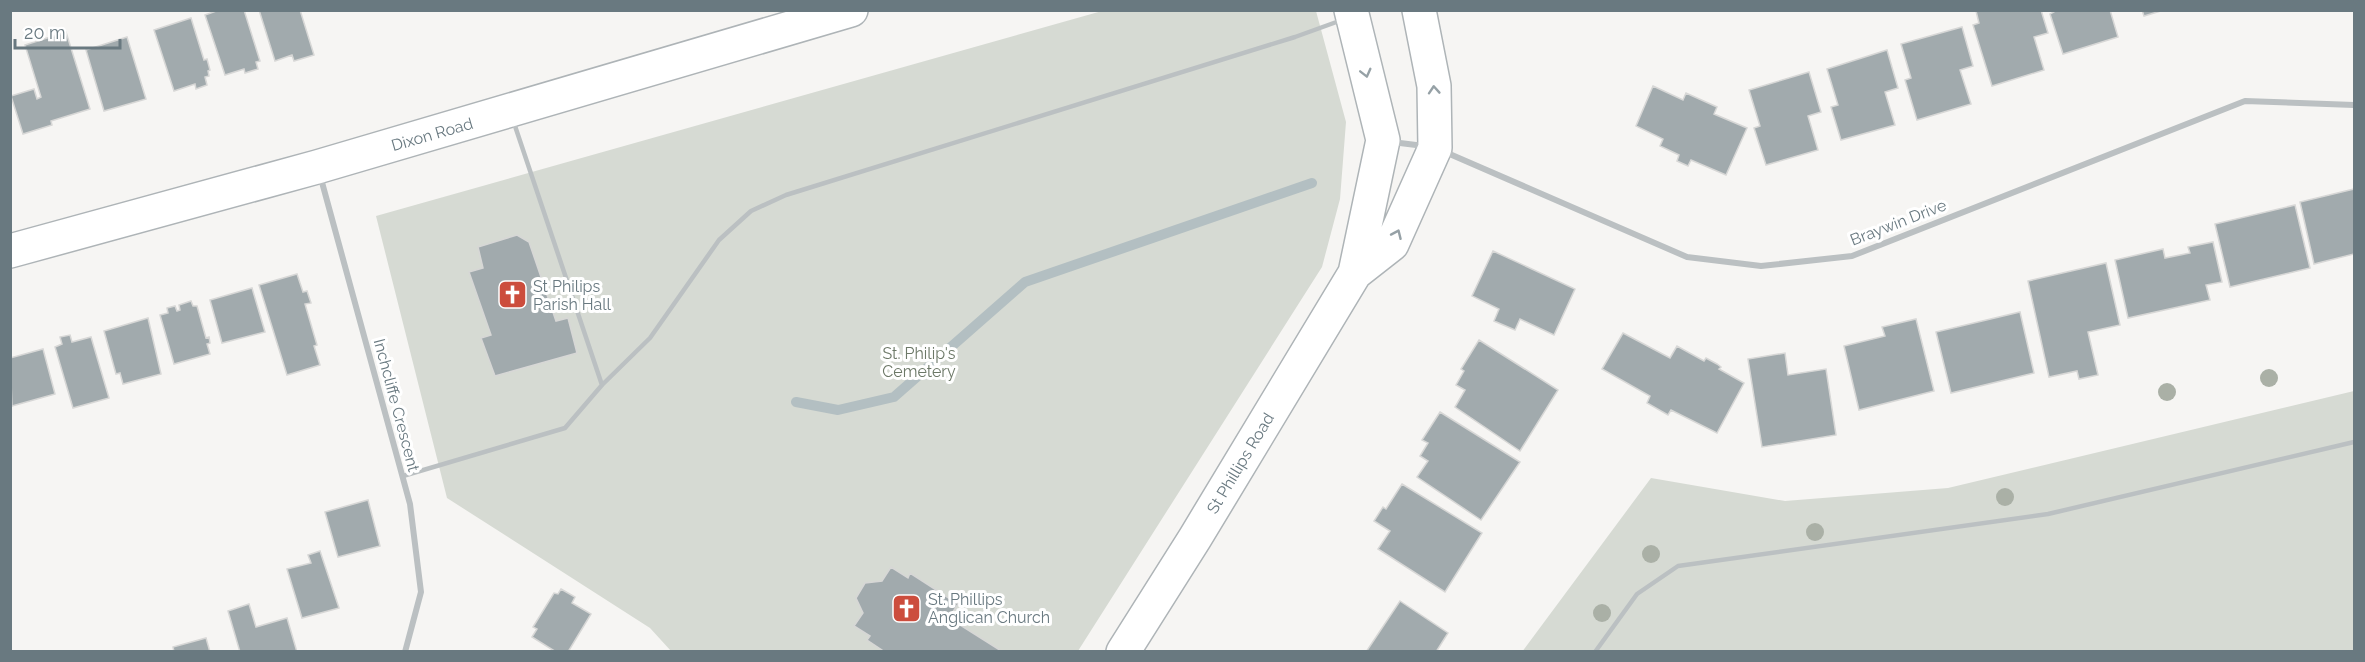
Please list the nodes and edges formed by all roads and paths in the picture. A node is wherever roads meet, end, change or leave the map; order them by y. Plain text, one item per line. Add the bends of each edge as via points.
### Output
1 (851, 10) edge
2 (1419, 10) edge
3 (1355, 14) edge
4 (2355, 105) edge
5 (510, 111) junction
6 (1383, 140) junction
7 (1435, 148) junction
8 (317, 167) junction
9 (10, 251) edge
10 (1355, 273) junction
11 (602, 385) junction
12 (2355, 442) edge
13 (403, 476) junction
14 (405, 651) edge
15 (1123, 651) edge
16 (1595, 651) edge

1 - 5 main road, Dixon Road
7 -> 2 main road, St Phillips Road via 1434,86
3 -> 6 main road, St Phillips Road
3 - 11 lane via 1295,38 786,195 752,211 719,240 650,338
4 - 7 street, Braywin Drive via 2245,101 1852,255 1761,266 1687,257
5 - 8 main road, Dixon Road
5 - 11 lane
6 - 7 street, Braywin Drive
6 - 10 main road, St Phillips Road
10 -> 7 main road, St Phillips Road via 1392,244
8 - 9 main road, Dixon Road
8 - 13 street, Inchcliffe Crescent
10 - 15 main road, St Phillips Road
11 - 13 lane via 566,428
12 - 16 lane via 2048,514 1678,566 1637,594
13 - 14 street, Inchcliffe Crescent via 421,592

